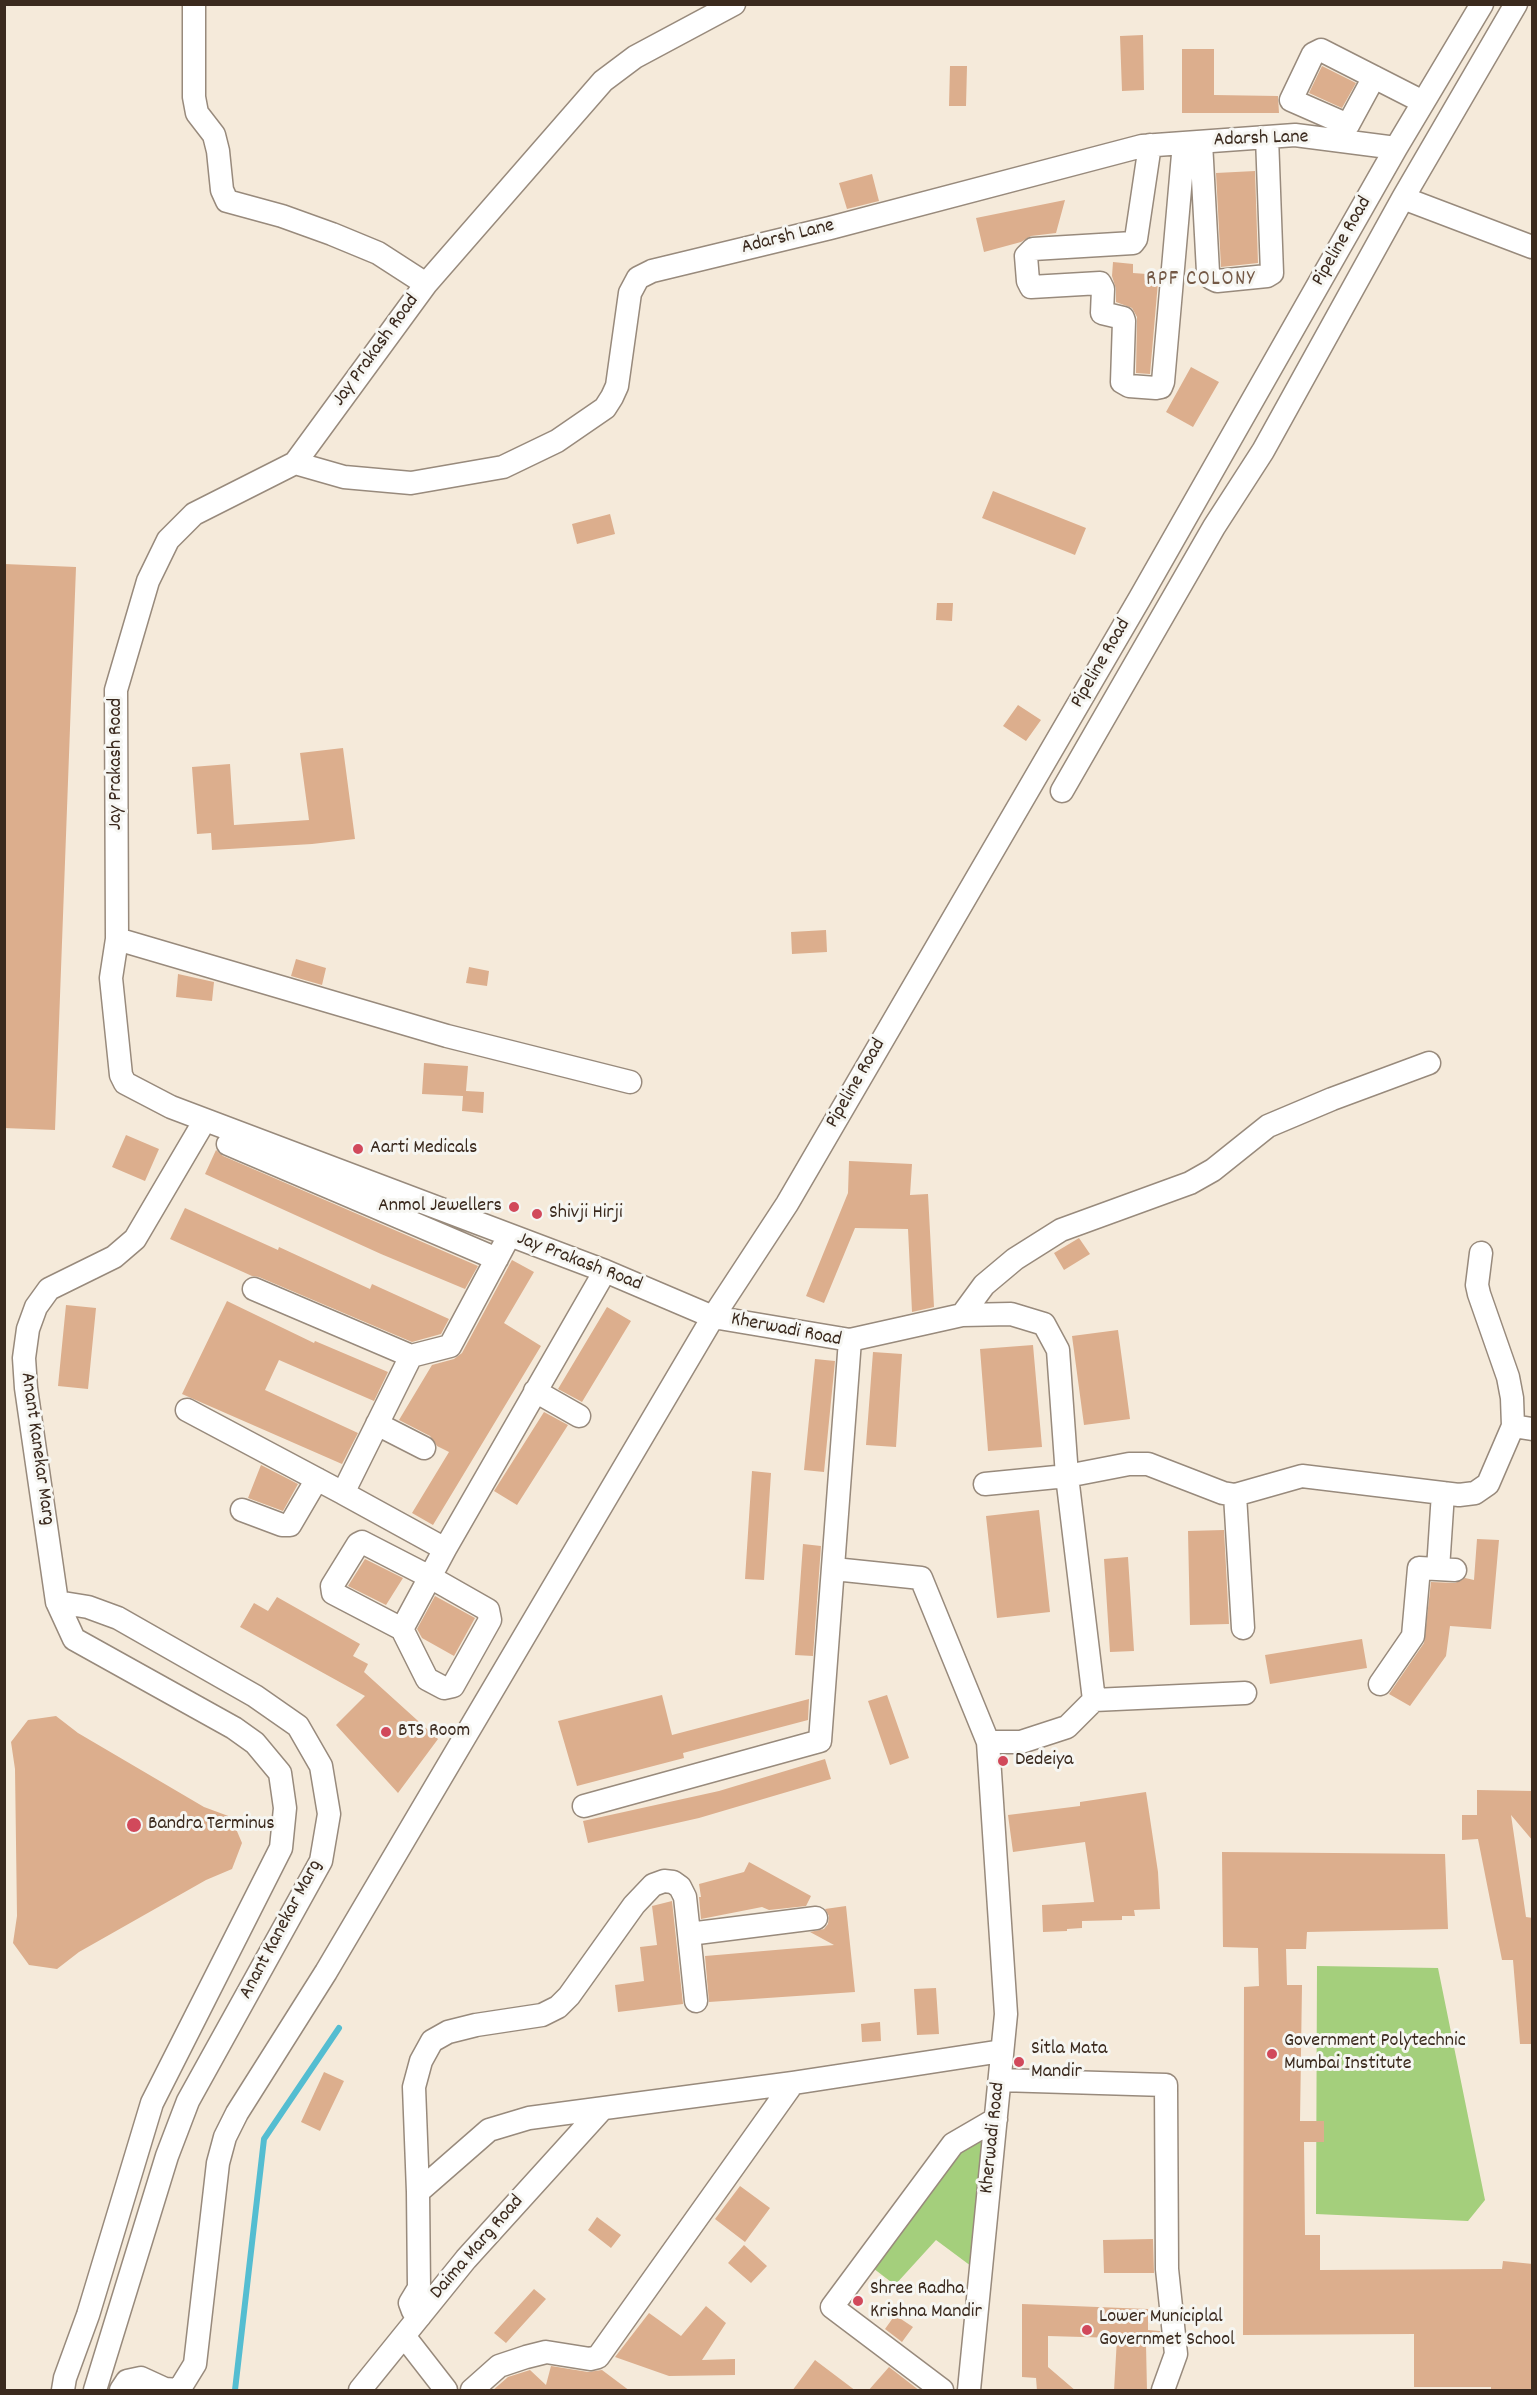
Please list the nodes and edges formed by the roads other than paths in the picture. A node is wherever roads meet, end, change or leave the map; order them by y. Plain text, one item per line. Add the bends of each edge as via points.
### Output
1 (194, 4) edge
2 (734, 4) edge
3 (1516, 4) edge
4 (1474, 7) edge
5 (1374, 77) junction
6 (1424, 102) junction
7 (1302, 106) junction
8 (1295, 135) junction
9 (1267, 137) junction
10 (1193, 142) junction
11 (1150, 145) junction
12 (1396, 148) junction
13 (1403, 198) junction
14 (1533, 247) edge
15 (426, 284) junction
16 (295, 463) junction
17 (1062, 792) dead end
18 (117, 939) junction
19 (1429, 1064) dead end
20 (630, 1082) dead end
21 (205, 1120) junction
22 (221, 1141) dead end
23 (509, 1236) junction
24 (1481, 1253) dead end
25 (497, 1259) junction
26 (605, 1271) junction
27 (254, 1289) dead end
28 (962, 1315) junction
29 (712, 1317) junction
30 (850, 1340) junction
31 (411, 1356) junction
32 (536, 1391) junction
33 (188, 1410) dead end
34 (579, 1416) dead end
35 (377, 1424) junction
36 (1523, 1428) edge
37 (424, 1448) dead end
38 (1067, 1476) junction
39 (317, 1479) junction
40 (985, 1484) dead end
41 (343, 1493) junction
42 (1443, 1493) junction
43 (1235, 1495) junction
44 (242, 1510) dead end
45 (445, 1549) junction
46 (834, 1569) junction
47 (430, 1577) junction
48 (57, 1602) junction
49 (1243, 1628) dead end
50 (402, 1629) junction
51 (1380, 1684) dead end
52 (1245, 1693) dead end
53 (1094, 1700) junction
54 (988, 1742) junction
55 (584, 1806) dead end
56 (816, 1917) dead end
57 (689, 1934) junction
58 (696, 2001) dead end
59 (1002, 2051) junction
60 (1000, 2080) junction
61 (793, 2083) junction
62 (602, 2109) junction
63 (996, 2118) junction
64 (418, 2192) junction
65 (420, 2316) junction
66 (404, 2336) junction
67 (99, 2385) edge
68 (124, 2386) edge
69 (63, 2388) edge
70 (360, 2391) edge
71 (446, 2391) edge
72 (472, 2391) edge
73 (942, 2391) edge
74 (969, 2391) edge
75 (1163, 2391) edge

1 - 15 street via 194,97 197,113 214,135 227,201 282,216 378,253
2 - 15 street, Jay Prakash Road via 635,57 603,81
3 - 13 street
4 - 6 street, Pipeline Road
5 - 6 street
5 - 7 street via 1347,125
5 - 7 street via 1317,50 1291,97
6 - 12 street, Pipeline Road
7 - 8 street
8 - 9 street, Adarsh Lane
8 - 12 street, Adarsh Lane
9 - 10 street, Adarsh Lane
9 - 10 street via 1272,273 1217,281 1208,272
10 - 11 street, Adarsh Lane
10 - 11 street via 1163,382 1156,388 1122,382 1124,318 1102,313 1100,283 1031,287 1026,256 1033,249 1133,243
11 - 16 street, Adarsh Lane via 652,270 638,278 630,293 617,386 605,408 557,441 502,467 411,483 344,477
12 - 29 street, Pipeline Road via 1140,598 787,1204
13 - 14 street
13 - 17 street via 1263,451 1214,527
15 - 16 street, Jay Prakash Road
16 - 18 street, Jay Prakash Road via 194,514 168,540 148,581 116,690
18 - 20 street via 447,1036
18 - 21 street, Jay Prakash Road via 111,978 121,1075 132,1089
19 - 28 street via 1268,1126 1213,1170 1190,1183 1062,1230 1015,1259 984,1285
21 - 23 street, Jay Prakash Road
21 - 48 street, Anant Kanekar Marg via 135,1239 114,1257 49,1289 36,1307 28,1329 24,1358 26,1388
22 - 25 street
23 - 25 street
23 - 26 street, Jay Prakash Road
24 - 36 street via 1479,1294
25 - 31 street via 450,1346
26 - 29 street, Jay Prakash Road
26 - 32 street
27 - 31 street
28 - 30 street
28 - 38 street via 1011,1314 1044,1324 1058,1350
29 - 30 street, Kherwadi Road
29 - 68 street, Pipeline Road via 225,2137 218,2163 195,2364 179,2390 165,2389 141,2378
30 - 46 street, Kherwadi Road
31 - 35 street
32 - 34 street
32 - 45 street
33 - 39 street
35 - 37 street
35 - 41 street
36 - 42 street via 1488,1484 1475,1492
38 - 40 street
38 - 43 street via 1148,1464
38 - 53 street
39 - 41 street
39 - 44 street via 290,1525
41 - 45 street
42 - 43 street via 1302,1476
42 - 51 street via 1447,1570 1419,1568 1413,1636
43 - 49 street
45 - 47 street
46 - 54 street, Kherwadi Road via 921,1578
46 - 55 street, Kherwadi Road via 820,1741
47 - 50 street
47 - 50 street via 362,1542 332,1586 333,1593
47 - 50 street via 488,1610 490,1615 453,1686 444,1688 427,1680
48 - 67 street, Anant Kanekar Marg via 88,1607 118,1618 255,1696 298,1726 321,1766 329,1814 321,1861 188,2101 167,2156
48 - 69 street, Anant Kanekar Marg via 74,1639 255,1743 280,1773 285,1808 281,1848 152,2103
52 - 53 street
53 - 54 street via 1067,1727 1021,1742
54 - 59 street, Kherwadi Road via 1006,2014
56 - 57 street
57 - 58 street
57 - 64 street via 685,1897 680,1887 664,1881 653,1885 558,2007 542,2015 448,2032 432,2041 414,2087
59 - 60 street, Kherwadi Road
59 - 61 street
60 - 63 street, Kherwadi Road
60 - 75 street via 1166,2085 1167,2270 1176,2354
61 - 62 street
61 - 72 street via 598,2357 546,2352 526,2357 499,2366
62 - 64 street via 529,2118 489,2130
62 - 65 street, Daima Marg Road via 466,2259
63 - 73 street via 952,2144 832,2307
63 - 74 street, Kherwadi Road
64 - 65 street via 419,2288 410,2303 412,2311
65 - 66 street, Daima Marg Road
66 - 70 street, Daima Marg Road
66 - 71 street
67 - 68 street

